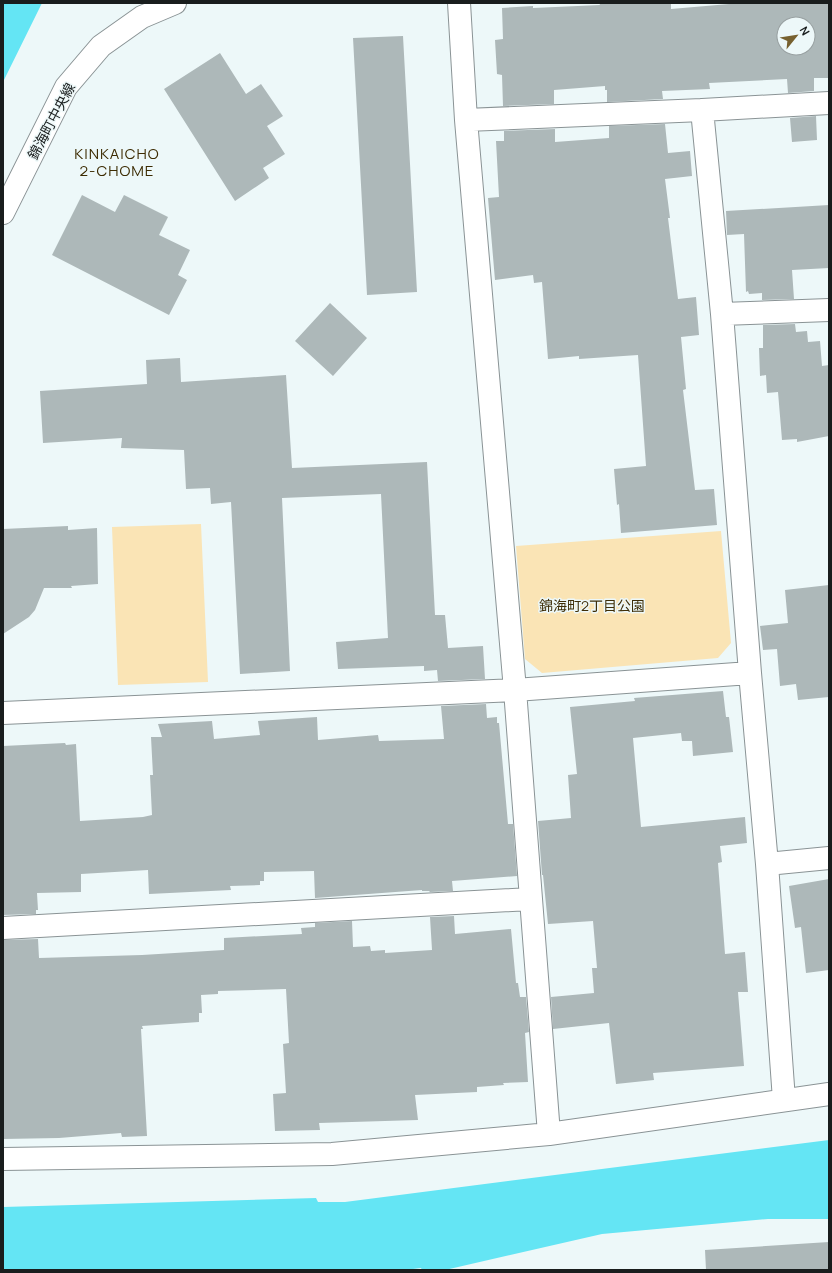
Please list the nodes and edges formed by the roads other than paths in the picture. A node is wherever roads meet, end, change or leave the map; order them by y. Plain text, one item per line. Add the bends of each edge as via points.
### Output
1 (175, 3) edge
2 (459, 3) edge
3 (829, 103) edge
4 (702, 110) junction
5 (466, 120) junction
6 (3, 213) edge
7 (829, 310) edge
8 (722, 314) junction
9 (750, 673) junction
10 (515, 690) junction
11 (3, 713) edge
12 (829, 858) edge
13 (767, 864) junction
14 (530, 899) junction
15 (3, 928) edge
16 (829, 1094) edge
17 (784, 1100) junction
18 (549, 1134) junction
19 (3, 1159) edge

1 - 6 street, 錦海町中央線 via 142,17 101,46 66,87
2 - 5 street
3 - 4 street
4 - 5 street
4 - 8 street
5 - 10 street
7 - 8 street
8 - 9 street
9 - 10 street
9 - 13 street
10 - 11 street
10 - 14 street
12 - 13 street
13 - 17 street
14 - 15 street
14 - 18 street
16 - 17 street
17 - 18 street
18 - 19 street via 332,1154

